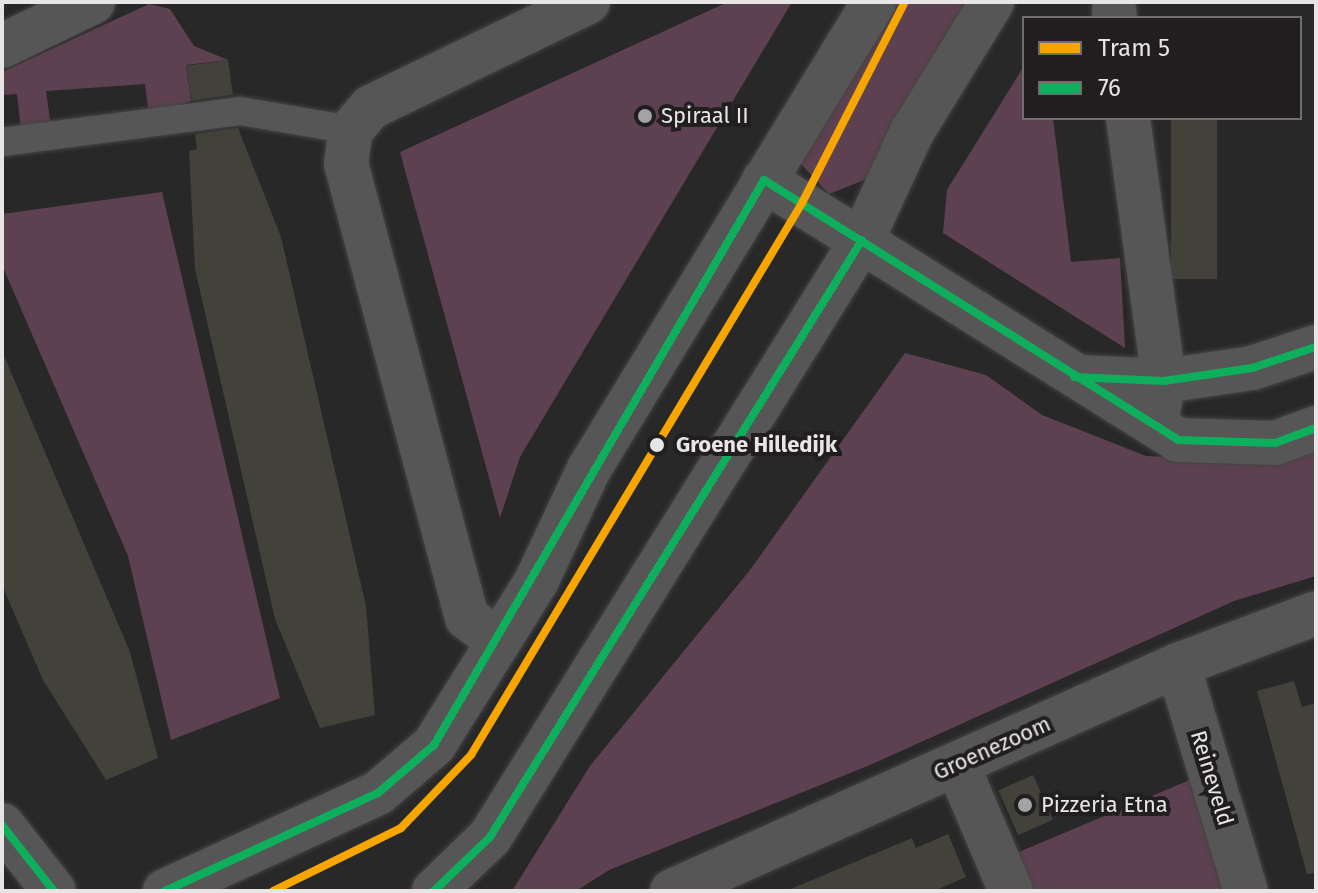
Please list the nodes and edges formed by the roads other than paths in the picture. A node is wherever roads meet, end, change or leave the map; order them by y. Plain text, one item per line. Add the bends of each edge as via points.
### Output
1 (93, 2) edge
2 (588, 2) edge
3 (874, 2) edge
4 (992, 2) edge
5 (2, 46) edge
6 (1128, 120) edge
7 (351, 130) junction
8 (2, 142) edge
9 (764, 180) junction
10 (862, 240) junction
11 (1316, 347) edge
12 (1074, 377) junction
13 (1164, 381) junction
14 (1155, 427) junction
15 (1316, 428) edge
16 (1316, 613) edge
17 (499, 641) junction
18 (1178, 665) junction
19 (957, 764) junction
20 (2, 825) edge
21 (54, 891) edge
22 (165, 891) edge
23 (434, 891) edge
24 (672, 891) edge
25 (1011, 891) edge
26 (1246, 891) edge

1 - 5 street
2 - 7 street via 371,107
3 - 9 street
4 - 10 street via 912,132
6 - 13 street
7 - 8 lane via 240,111
7 - 17 street via 346,164 467,618
9 - 10 street
9 - 17 street via 589,469
10 - 12 street
10 - 23 street via 490,837
11 - 13 street via 1252,368
12 - 13 street
12 - 14 street
13 - 14 street
14 - 15 street via 1178,440 1220,447 1275,443
16 - 18 street, Groenezoom
17 - 22 street via 434,745 378,793
18 - 19 street, Groenezoom
18 - 26 street, Reineveld
19 - 24 street, Groenezoom
19 - 25 street
20 - 21 street

